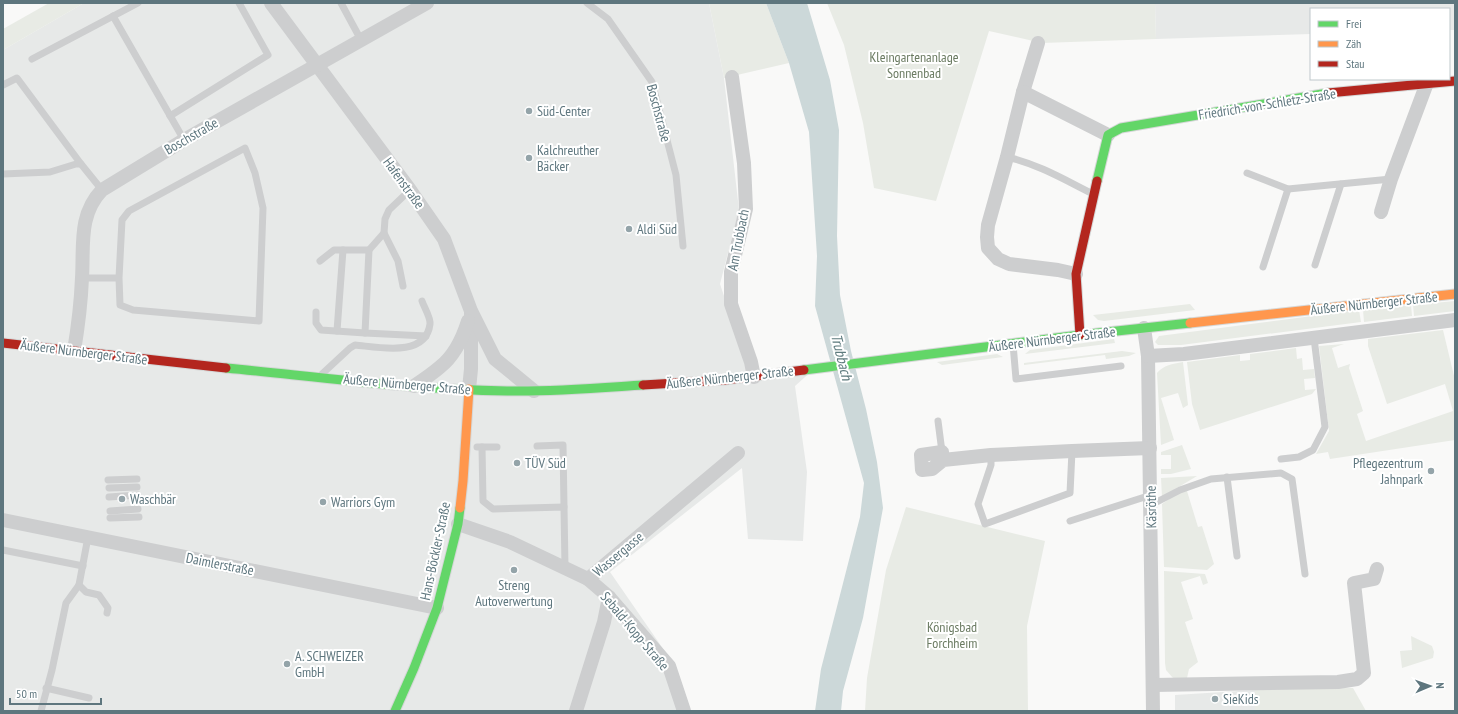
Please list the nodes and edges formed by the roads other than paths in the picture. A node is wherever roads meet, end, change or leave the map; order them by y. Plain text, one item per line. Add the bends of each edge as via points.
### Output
1 (138, 3) edge
2 (239, 3) edge
3 (271, 3) edge
4 (341, 3) edge
5 (427, 3) edge
6 (587, 3) edge
7 (113, 16) junction
8 (361, 40) junction
9 (1038, 43) dead end
10 (32, 59) dead end
11 (316, 65) junction
12 (732, 77) dead end
13 (1455, 81) edge
14 (1427, 83) junction
15 (3, 85) edge
16 (1023, 92) junction
17 (170, 116) junction
18 (1108, 135) junction
19 (184, 140) junction
20 (1008, 157) junction
21 (81, 164) junction
22 (1247, 173) dead end
23 (3, 174) edge
24 (1391, 179) junction
25 (1341, 184) junction
26 (1288, 189) junction
27 (102, 190) junction
28 (410, 190) junction
29 (1094, 195) junction
30 (1381, 212) dead end
31 (384, 233) junction
32 (683, 246) dead end
33 (343, 250) junction
34 (369, 250) junction
35 (320, 261) dead end
36 (1315, 265) dead end
37 (1263, 267) dead end
38 (1076, 274) junction
39 (82, 278) junction
40 (119, 278) junction
41 (403, 286) dead end
42 (1455, 294) edge
43 (422, 301) dead end
44 (471, 311) junction
45 (316, 312) dead end
46 (1455, 320) edge
47 (1144, 328) junction
48 (337, 331) junction
49 (365, 333) junction
50 (1080, 335) junction
51 (426, 336) junction
52 (1314, 338) junction
53 (3, 343) edge
54 (1013, 344) junction
55 (74, 351) junction
56 (1148, 356) junction
57 (1121, 366) dead end
58 (318, 376) junction
59 (754, 377) junction
60 (414, 386) junction
61 (469, 389) junction
62 (534, 391) junction
63 (938, 421) dead end
64 (536, 446) dead end
65 (482, 447) junction
66 (497, 447) dead end
67 (465, 448) junction
68 (1150, 448) junction
69 (1072, 451) junction
70 (738, 453) dead end
71 (991, 455) junction
72 (943, 456) joint
73 (1281, 459) dead end
74 (137, 478) dead end
75 (1227, 478) junction
76 (108, 480) dead end
77 (137, 487) dead end
78 (109, 488) dead end
79 (138, 495) dead end
80 (109, 497) dead end
81 (1151, 500) junction
82 (564, 507) junction
83 (139, 513) dead end
84 (110, 515) dead end
85 (3, 520) edge
86 (1070, 521) dead end
87 (458, 524) junction
88 (88, 537) junction
89 (3, 550) edge
90 (1237, 556) dead end
91 (82, 566) junction
92 (565, 567) junction
93 (1377, 569) dead end
94 (1305, 574) dead end
95 (588, 579) junction
96 (79, 585) junction
97 (609, 597) junction
98 (437, 608) junction
99 (107, 613) dead end
100 (1153, 685) junction
101 (46, 688) junction
102 (89, 698) dead end
103 (41, 711) edge
104 (395, 711) edge
105 (576, 711) edge
106 (684, 711) edge
107 (1154, 711) edge

1 - 7 lane
2 - 17 lane via 268,55
3 - 11 street, Hafenstraße
4 - 8 lane
5 - 8 street, Boschstraße
6 - 32 lane, Boschstraße via 608,19 652,82 676,174
7 - 10 lane
7 - 17 lane
8 - 11 street, Boschstraße
9 - 16 street
11 - 19 street, Boschstraße
11 - 28 street, Hafenstraße
12 - 59 street, Am Trubbach via 744,163 746,209 731,272 731,304
13 - 14 main road, Friedrich-von-Schletz-Straße
14 - 18 main road, Friedrich-von-Schletz-Straße via 1336,92 1121,128
14 - 24 street
15 - 21 lane via 17,78
16 - 18 street
16 - 20 street
17 - 19 lane
18 - 29 main road
19 - 27 street, Boschstraße
20 - 29 lane via 1049,171
20 - 38 street via 988,225 988,248 998,259 1009,264
21 - 23 lane via 50,172
21 - 27 lane
22 - 26 lane
24 - 25 lane
24 - 30 street
25 - 26 lane
25 - 36 lane
26 - 37 lane
27 - 39 street, Boschstraße via 88,211 83,230
28 - 31 lane via 389,210
28 - 44 street, Hafenstraße via 444,239
29 - 38 main road
31 - 34 lane
31 - 41 lane via 398,261
33 - 34 lane
33 - 35 lane via 334,250
33 - 48 lane
34 - 49 lane
38 - 50 main road
39 - 40 lane
39 - 55 street, Boschstraße
40 - 40 lane via 120,305 132,310 259,321 263,208 255,173 245,148 129,211 122,220
42 - 47 main road, Äußere Nürnberger Straße
43 - 51 lane via 430,323
44 - 60 street via 464,333 452,353 441,366
44 - 61 street, Hafenstraße
44 - 62 street via 495,359
45 - 48 lane via 316,324 321,330
46 - 52 street, Äußere Nürnberger Straße
47 - 50 main road, Äußere Nürnberger Straße
47 - 56 street, Käsröthe
48 - 49 lane
49 - 51 lane
50 - 54 main road, Äußere Nürnberger Straße
51 - 58 lane via 418,344 407,348 355,345
52 - 56 street, Äußere Nürnberger Straße
52 - 73 lane via 1325,427 1313,450 1300,457
53 - 55 main road, Äußere Nürnberger Straße
54 - 57 lane via 1016,379
54 - 59 main road, Äußere Nürnberger Straße
55 - 58 main road, Äußere Nürnberger Straße
56 - 68 street, Käsröthe
58 - 60 main road, Äußere Nürnberger Straße
59 - 62 main road, Äußere Nürnberger Straße via 633,387
60 - 61 main road, Äußere Nürnberger Straße
61 - 62 main road, Äußere Nürnberger Straße
61 - 67 main road, Hans-Böckler-Straße
63 - 72 lane
64 - 82 lane via 563,445
65 - 66 lane
65 - 67 lane
65 - 82 lane via 483,501 493,509
67 - 87 main road, Hans-Böckler-Straße
68 - 69 street
68 - 81 street, Käsröthe
69 - 71 street
69 - 71 lane via 1070,493 986,524 978,504 991,465
70 - 95 street, Wassergasse
71 - 72 street
74 - 76 lane
75 - 81 lane via 1211,479
75 - 90 lane
75 - 94 lane via 1281,473 1292,479
77 - 78 lane
79 - 80 lane
81 - 86 lane
81 - 100 street, Käsröthe
82 - 92 lane
83 - 84 lane
85 - 88 street, Daimlerstraße
87 - 92 street, Wassergasse via 510,542
87 - 98 main road, Hans-Böckler-Straße
88 - 91 lane
88 - 98 street, Daimlerstraße
89 - 91 lane
91 - 96 lane
92 - 95 street, Wassergasse
93 - 100 street via 1374,579 1354,583 1364,673 1357,679 1338,682
95 - 97 street, Sebald-Kopp-Straße
96 - 99 lane via 86,592 99,595 108,608
96 - 101 lane via 66,603
97 - 105 street via 604,622
97 - 106 street, Sebald-Kopp-Straße via 669,666
98 - 104 main road, Hans-Böckler-Straße
100 - 107 street, Käsröthe
101 - 102 lane
101 - 103 lane

